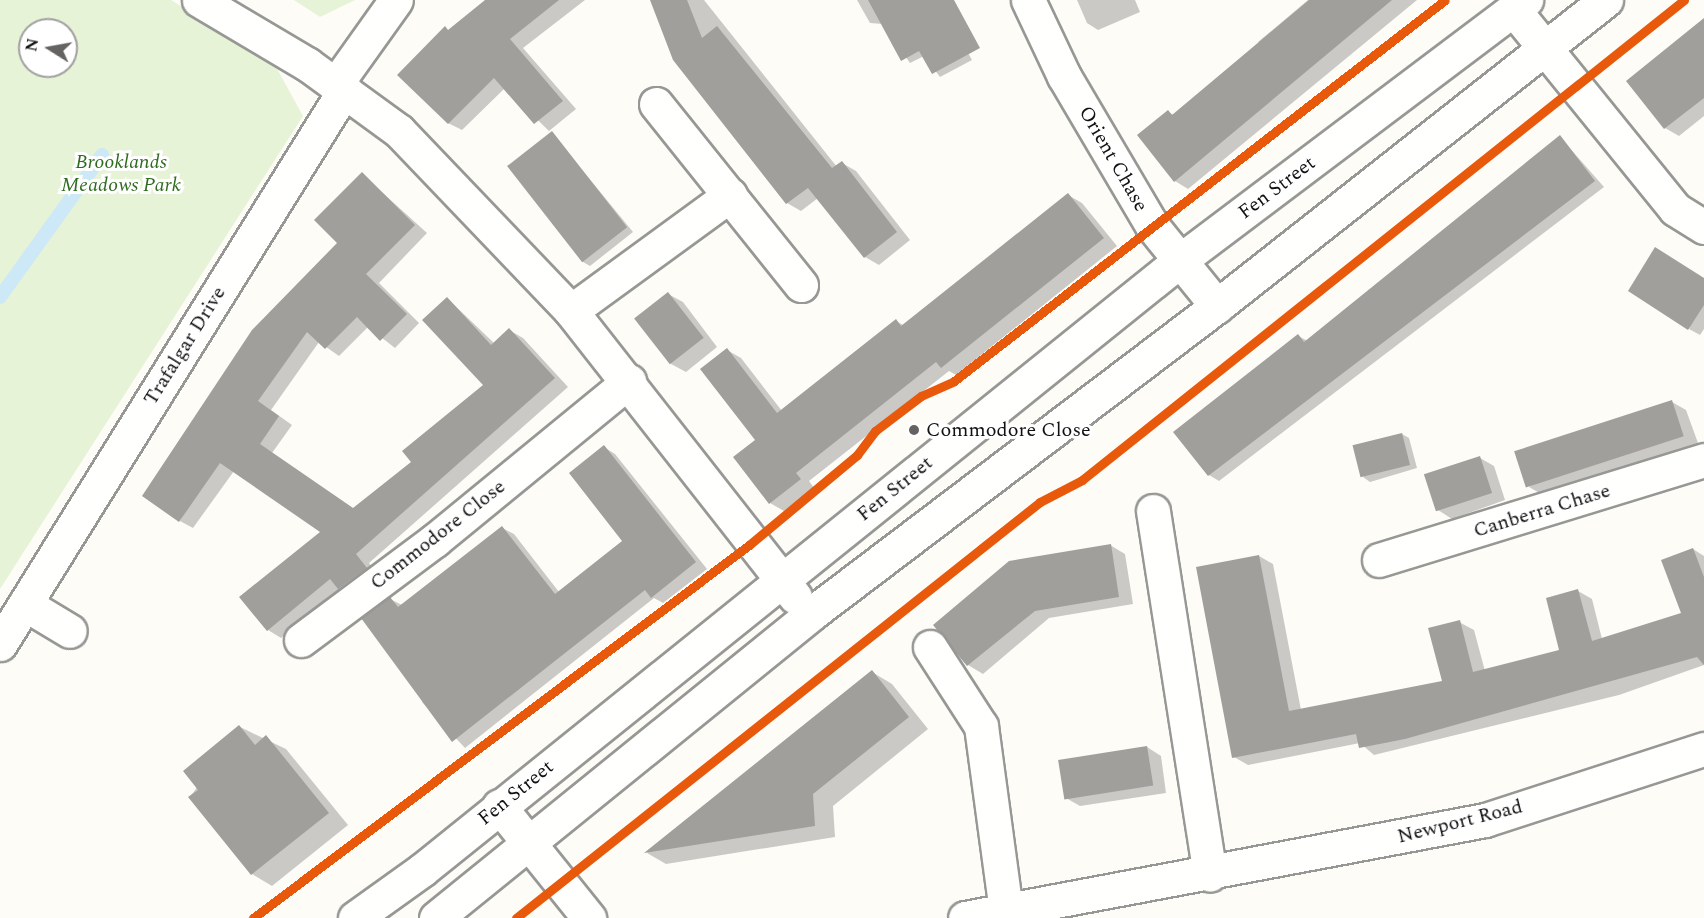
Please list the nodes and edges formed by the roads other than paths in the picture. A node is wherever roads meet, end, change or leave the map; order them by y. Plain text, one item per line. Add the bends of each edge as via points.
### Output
1 (199, 0) edge
2 (396, 0) edge
3 (1028, 0) edge
4 (1606, 0) edge
5 (1520, 5) edge
6 (1546, 49) junction
7 (340, 86) junction
8 (656, 104) dead end
9 (730, 195) junction
10 (1704, 227) edge
11 (1178, 262) junction
12 (801, 285) dead end
13 (1217, 306) junction
14 (571, 311) junction
15 (629, 381) junction
16 (1704, 460) edge
17 (1153, 511) dead end
18 (1379, 560) dead end
19 (780, 582) junction
20 (25, 604) junction
21 (811, 614) junction
22 (70, 631) dead end
23 (300, 640) dead end
24 (0, 644) edge
25 (930, 647) dead end
26 (1704, 748) edge
27 (499, 806) junction
28 (529, 845) junction
29 (1210, 875) junction
30 (1006, 911) junction
31 (355, 918) edge
32 (436, 918) edge
33 (589, 918) edge
34 (965, 918) edge

1 - 7 street
2 - 7 street, Trafalgar Drive
3 - 11 street, Orient Chase via 1110,157
4 - 6 street
5 - 6 street
5 - 11 street, Fen Street
6 - 10 street via 1675,209
6 - 13 street
7 - 14 street via 399,131
7 - 20 street, Trafalgar Drive
8 - 9 street
9 - 12 street
9 - 14 street
11 - 13 street, Orient Chase
11 - 19 street, Fen Street
13 - 21 street
14 - 15 street
15 - 19 street
15 - 23 street, Commodore Close via 435,540
16 - 18 street, Canberra Chase
17 - 29 street
19 - 21 street
19 - 27 street, Fen Street
20 - 22 street
20 - 24 street, Trafalgar Drive
21 - 28 street
25 - 30 street via 981,726
26 - 29 street, Newport Road via 1485,820
27 - 28 street
27 - 31 street, Fen Street
28 - 32 street
28 - 33 street
29 - 30 street, Newport Road
30 - 34 street, Newport Road

